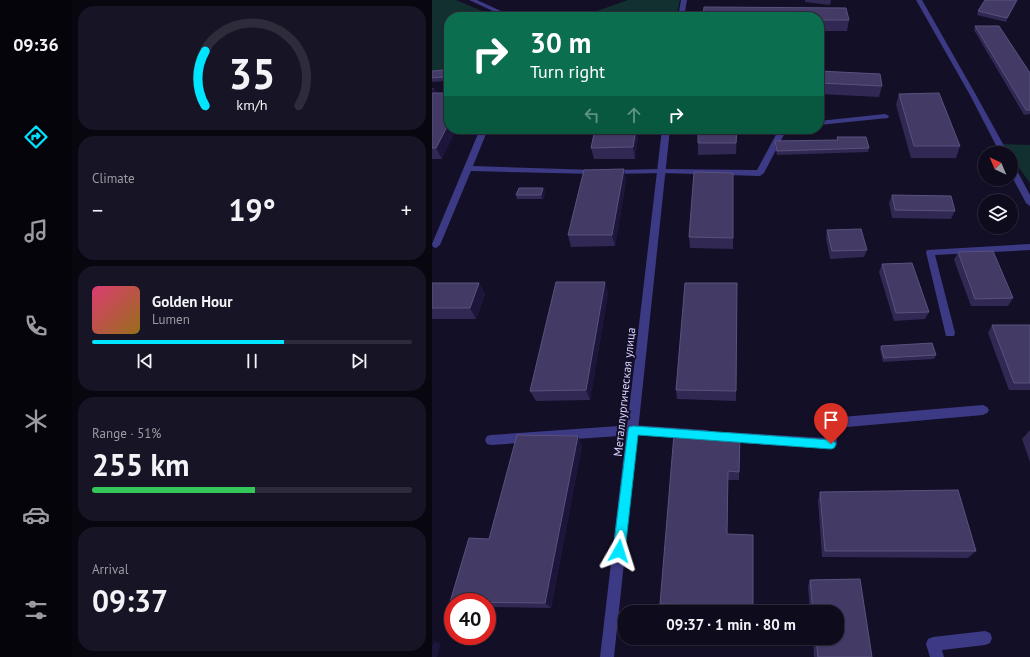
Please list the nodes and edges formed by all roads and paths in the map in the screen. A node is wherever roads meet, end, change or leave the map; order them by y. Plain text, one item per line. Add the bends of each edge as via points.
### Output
1 (472, 0) edge
2 (684, 0) edge
3 (919, 0) edge
4 (500, 12) edge
5 (682, 12) edge
6 (885, 116) dead end
7 (824, 122) edge
8 (482, 134) edge
9 (666, 134) edge
10 (780, 134) edge
11 (1000, 146) edge
12 (467, 168) junction
13 (662, 171) junction
14 (1018, 180) edge
15 (1030, 203) edge
16 (436, 245) dead end
17 (1030, 246) edge
18 (950, 333) dead end
19 (983, 410) dead end
20 (633, 430) junction
21 (491, 440) dead end
22 (985, 638) dead end
23 (607, 657) edge
24 (936, 657) edge

1 - 4 street
2 - 5 street
3 - 11 street
6 - 7 street
8 - 12 street
9 - 13 street, Металлургическая улица
10 - 13 street via 760,173
12 - 13 street via 576,173
12 - 16 street
13 - 20 street, Металлургическая улица
14 - 15 street
17 - 18 street via 930,252
19 - 20 street via 830,423 831,444
20 - 21 street
20 - 23 street, Металлургическая улица
22 - 24 street via 933,644

